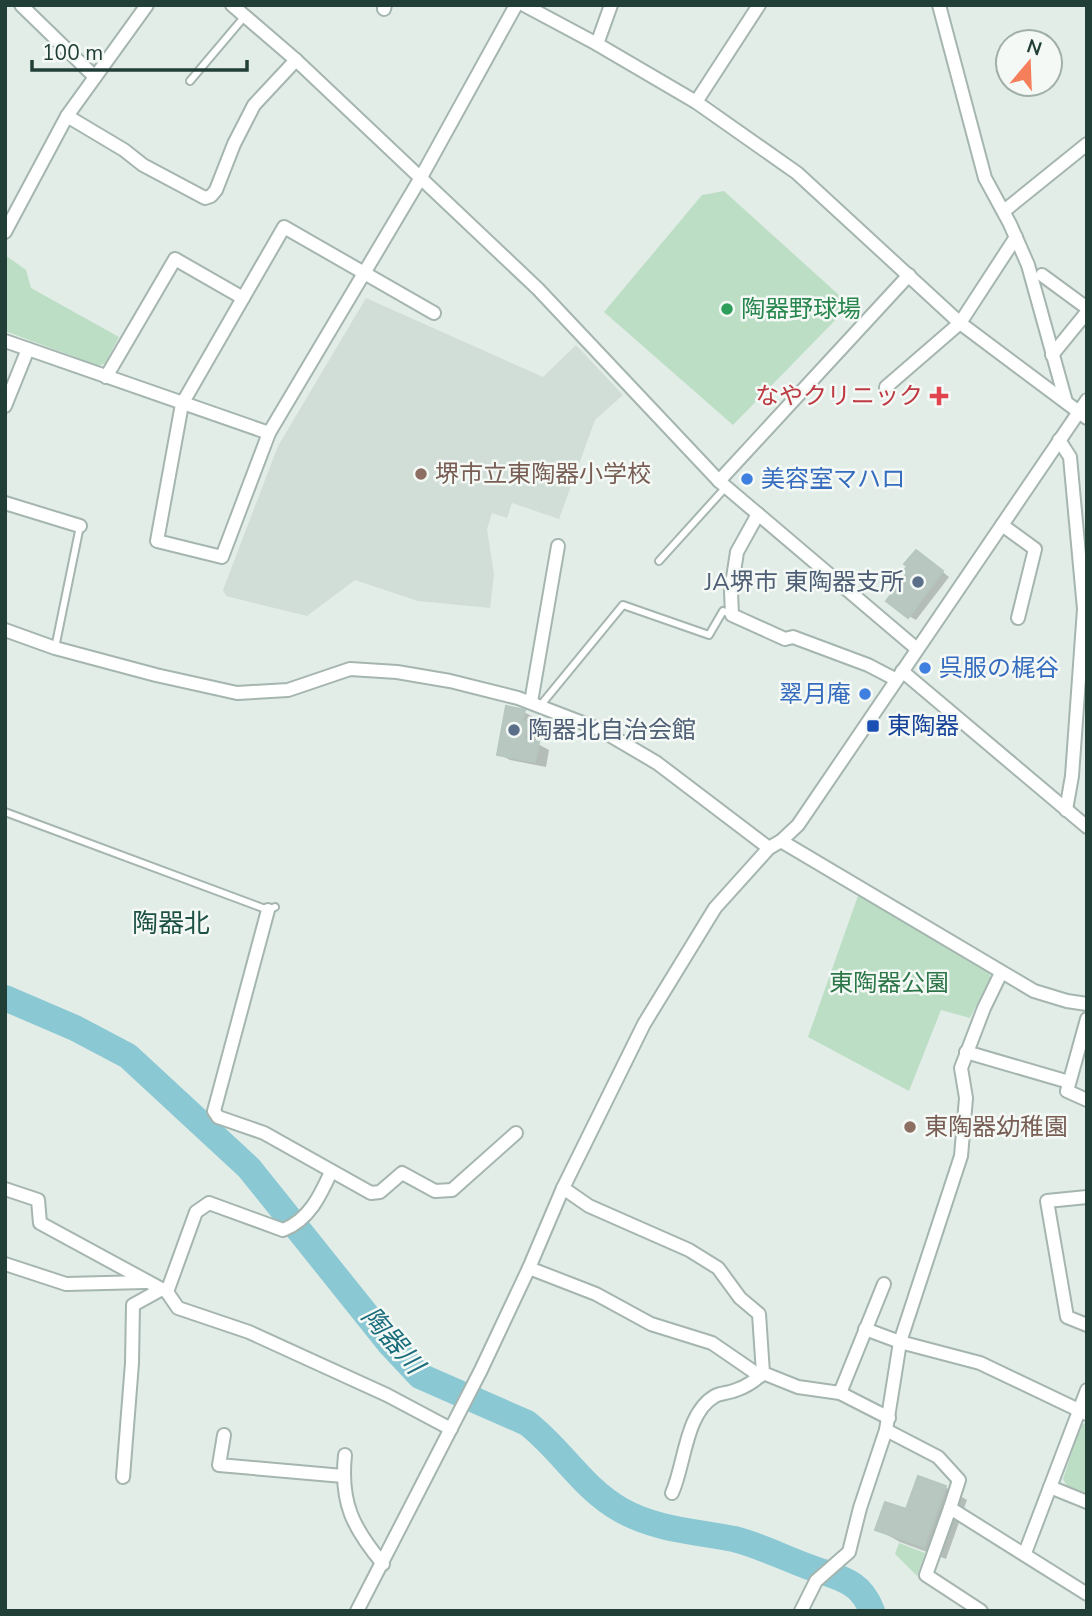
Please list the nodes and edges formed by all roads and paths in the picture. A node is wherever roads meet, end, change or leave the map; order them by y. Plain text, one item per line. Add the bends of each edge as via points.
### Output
1 (21, 5) edge
2 (146, 5) edge
3 (232, 5) edge
4 (516, 5) edge
5 (524, 5) edge
6 (611, 5) edge
7 (759, 5) edge
8 (939, 5) edge
9 (245, 16) junction
10 (597, 44) junction
11 (296, 60) junction
12 (95, 77) junction
13 (190, 81) dead end
14 (696, 102) junction
15 (67, 116) junction
16 (1087, 144) edge
17 (420, 179) junction
18 (1004, 211) junction
19 (5, 232) edge
20 (1016, 237) junction
21 (365, 272) junction
22 (909, 275) junction
23 (1042, 275) dead end
24 (243, 298) junction
25 (1087, 310) edge
26 (434, 313) dead end
27 (960, 323) junction
28 (5, 341) edge
29 (27, 349) junction
30 (1052, 355) junction
31 (106, 377) junction
32 (886, 387) dead end
33 (1087, 400) edge
34 (1066, 402) junction
35 (182, 404) junction
36 (5, 406) edge
37 (1082, 415) edge
38 (269, 433) junction
39 (1059, 440) junction
40 (723, 484) junction
41 (5, 503) edge
42 (758, 514) junction
43 (1002, 525) junction
44 (80, 526) joint
45 (558, 546) dead end
46 (659, 561) dead end
47 (1085, 609) edge
48 (733, 615) junction
49 (1018, 618) dead end
50 (5, 630) edge
51 (55, 648) junction
52 (918, 649) junction
53 (899, 675) junction
54 (536, 704) junction
55 (1066, 810) junction
56 (5, 812) edge
57 (1087, 827) edge
58 (781, 841) junction
59 (769, 848) junction
60 (271, 909) joint
61 (1001, 973) junction
62 (1087, 1004) edge
63 (1087, 1019) edge
64 (966, 1052) junction
65 (1069, 1082) junction
66 (1087, 1100) edge
67 (516, 1133) dead end
68 (331, 1172) junction
69 (563, 1188) junction
70 (5, 1189) edge
71 (1087, 1196) edge
72 (5, 1264) edge
73 (529, 1268) junction
74 (149, 1282) junction
75 (884, 1284) dead end
76 (165, 1291) junction
77 (1087, 1325) edge
78 (865, 1329) junction
79 (900, 1342) junction
80 (761, 1375) junction
81 (1087, 1390) edge
82 (840, 1393) junction
83 (1083, 1412) edge
84 (888, 1424) junction
85 (451, 1429) junction
86 (224, 1435) dead end
87 (345, 1455) dead end
88 (343, 1476) junction
89 (123, 1477) dead end
90 (1050, 1487) junction
91 (672, 1493) dead end
92 (1087, 1502) edge
93 (950, 1508) junction
94 (1025, 1553) junction
95 (383, 1564) junction
96 (1087, 1594) edge
97 (803, 1610) edge
98 (357, 1611) edge
99 (981, 1611) edge

1 - 12 street
2 - 12 street
3 - 9 street
4 - 17 street
5 - 10 street
6 - 10 street
7 - 14 street
8 - 18 street via 985,178
9 - 11 street
9 - 13 lane
10 - 14 street
11 - 15 street via 254,105 216,190 205,198
11 - 17 street
12 - 15 street
14 - 22 street via 797,173
15 - 19 street
16 - 18 street
17 - 21 street
17 - 40 street via 538,289
18 - 20 street
20 - 27 street
20 - 30 street
21 - 24 street via 284,227
21 - 26 street
21 - 38 street
22 - 27 street
22 - 40 street
23 - 25 street
24 - 31 street via 175,259
24 - 35 street
25 - 30 street
27 - 32 street
27 - 34 street
28 - 29 street
29 - 31 street
29 - 36 street
30 - 34 street
31 - 35 street
33 - 37 street
34 - 37 street
35 - 38 street
35 - 38 street via 158,541 222,557
37 - 39 street
39 - 43 street
39 - 47 street via 1070,457
40 - 42 street
40 - 46 lane
41 - 44 street
42 - 48 street via 737,552 731,591
42 - 52 street
43 - 49 street via 1035,549
43 - 52 street
44 - 51 lane
45 - 54 street
47 - 55 street
48 - 53 street via 785,639 793,637
48 - 54 lane via 723,611 709,635 623,605
50 - 51 street
51 - 54 street via 237,693 288,690 350,669 450,681
52 - 53 street
53 - 55 street
53 - 58 street via 798,825
54 - 59 street via 601,730 657,762
55 - 57 street
56 - 60 lane
58 - 59 street
58 - 61 street
59 - 69 street via 715,908 644,1024
60 - 68 street via 214,1111 264,1133
61 - 62 street via 1034,991
61 - 64 street
63 - 65 street
64 - 65 street
64 - 79 street via 961,1068 966,1098 961,1156
65 - 66 street via 1067,1091
67 - 68 street via 452,1190 435,1191 402,1174 380,1192 371,1193
68 - 76 street via 302,1219 283,1230 209,1203 196,1212
69 - 73 street
69 - 80 street via 589,1206 718,1268 740,1298 759,1314
70 - 74 street via 38,1200 40,1223
71 - 77 street via 1047,1201 1067,1317
72 - 74 street via 66,1284
73 - 80 street via 596,1294 651,1324 712,1343
73 - 85 street
74 - 76 street
75 - 78 street
76 - 85 street via 178,1308 248,1332
76 - 89 street via 133,1305
78 - 79 street
78 - 82 street
79 - 83 street via 980,1363
79 - 84 street
80 - 82 street via 797,1387
80 - 91 street via 707,1403 686,1439
81 - 83 street
82 - 84 street
83 - 90 street
84 - 93 street via 938,1457 959,1480
84 - 97 street via 849,1552 820,1578
85 - 95 street
86 - 88 street via 219,1465
87 - 88 street
88 - 95 street via 349,1513
90 - 92 street
90 - 94 street
93 - 94 street
93 - 99 street via 926,1575
94 - 96 street
95 - 98 street

